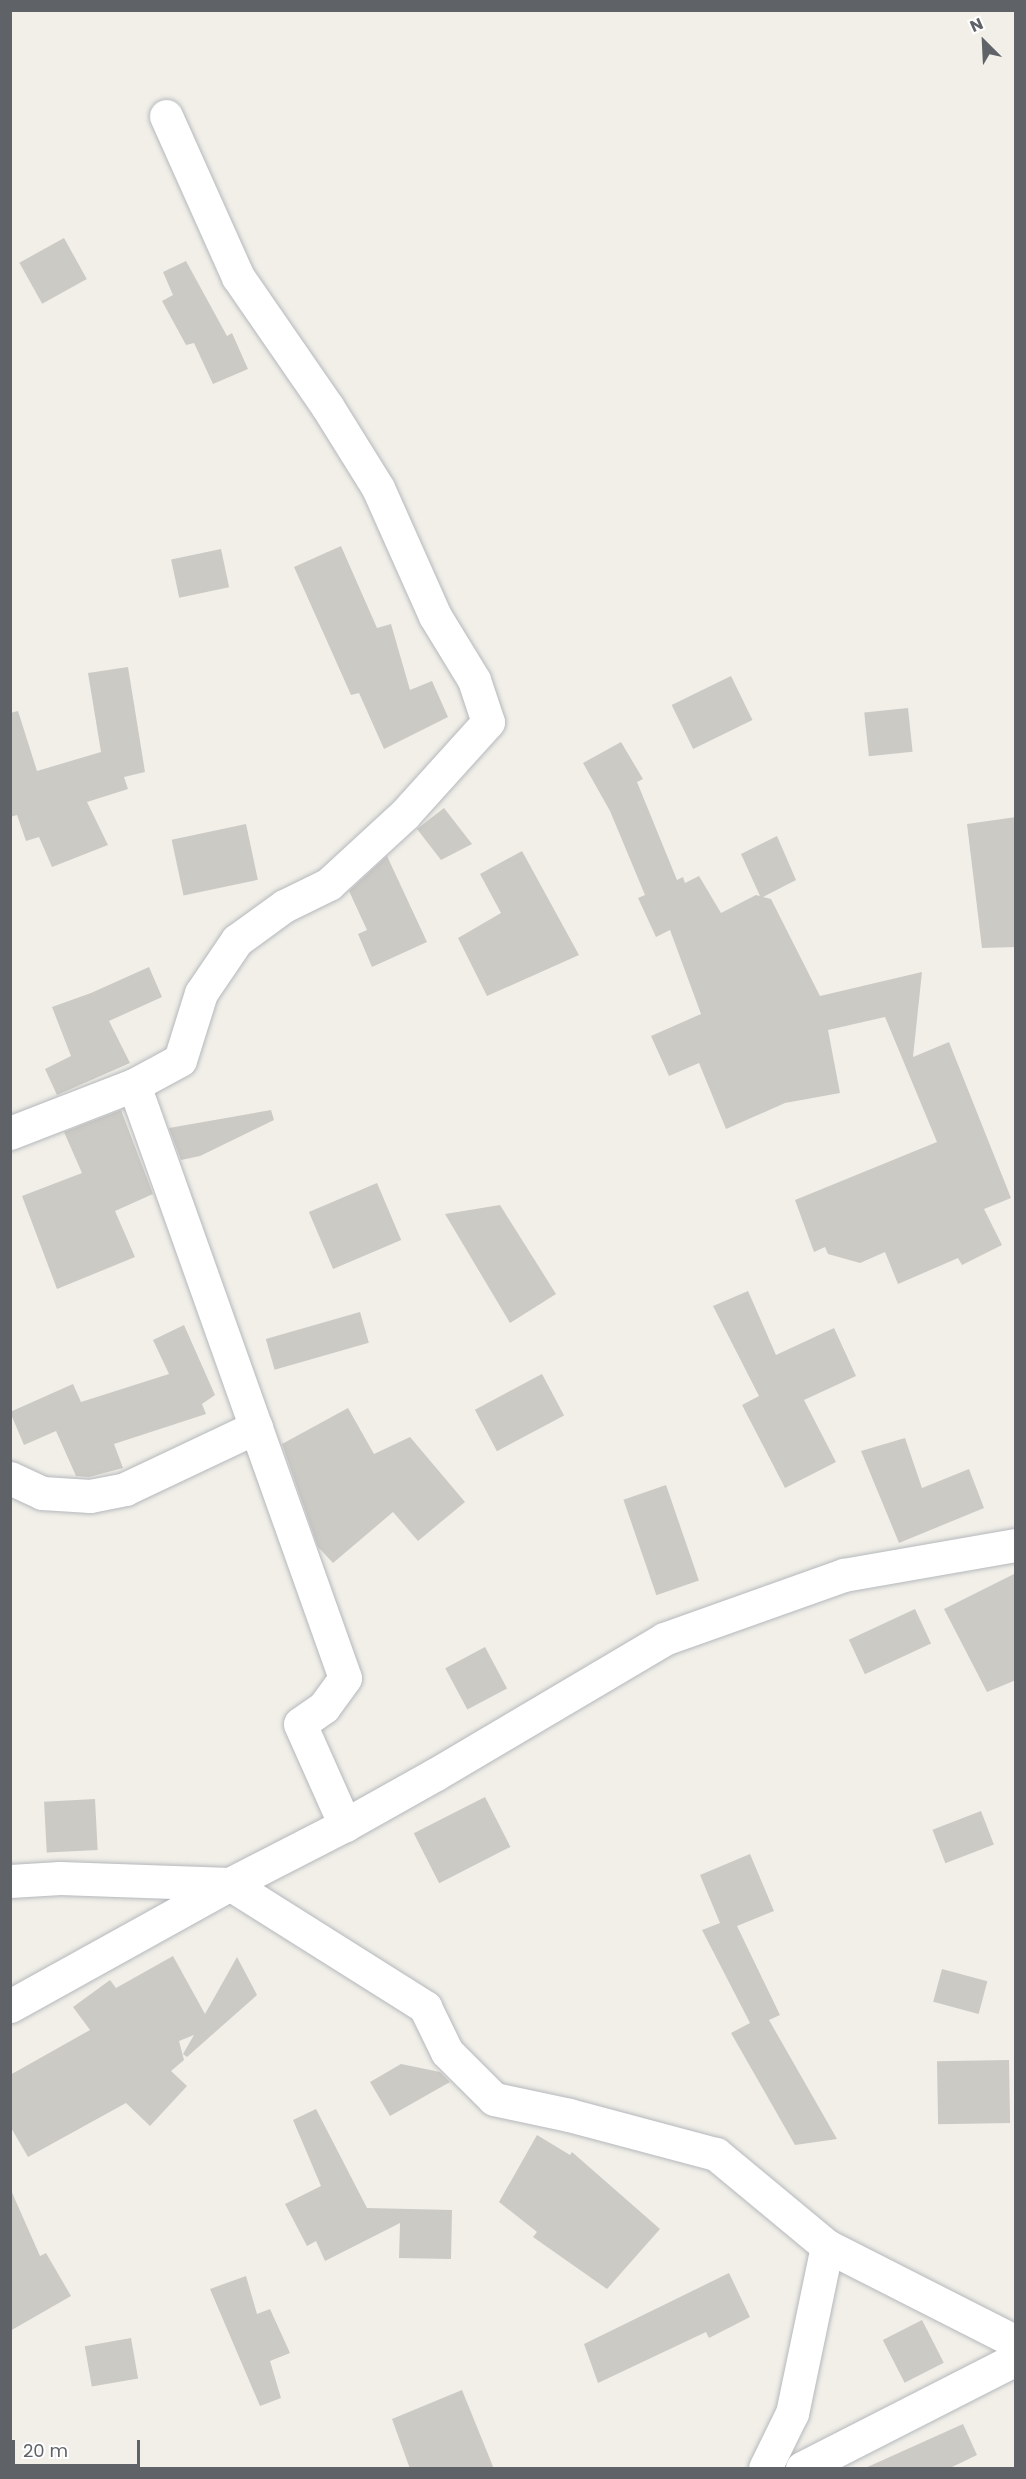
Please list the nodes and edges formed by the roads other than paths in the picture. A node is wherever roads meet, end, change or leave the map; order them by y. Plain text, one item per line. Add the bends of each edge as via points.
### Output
1 (166, 116) dead end
2 (134, 1085) junction
3 (10, 1133) edge
4 (256, 1427) junction
5 (10, 1478) edge
6 (1016, 1545) edge
7 (345, 1825) junction
8 (10, 1881) edge
9 (230, 1884) junction
10 (10, 2006) edge
11 (827, 2246) junction
12 (1016, 2342) edge
13 (1016, 2359) edge
14 (765, 2469) edge
15 (802, 2469) edge

1 - 2 street via 238,277 378,488 435,616 474,680 488,722 405,814 329,884 284,906 237,940 201,993 180,1060
2 - 3 street
2 - 4 street
4 - 5 street via 125,1489 90,1496 42,1493
4 - 7 street via 345,1678 324,1707 300,1724
6 - 7 street via 844,1575 664,1639
7 - 9 street
8 - 9 street via 60,1878
9 - 10 street
9 - 11 street via 424,2007 447,2052 494,2099 716,2154
11 - 12 street
11 - 14 street via 792,2414
13 - 15 street

